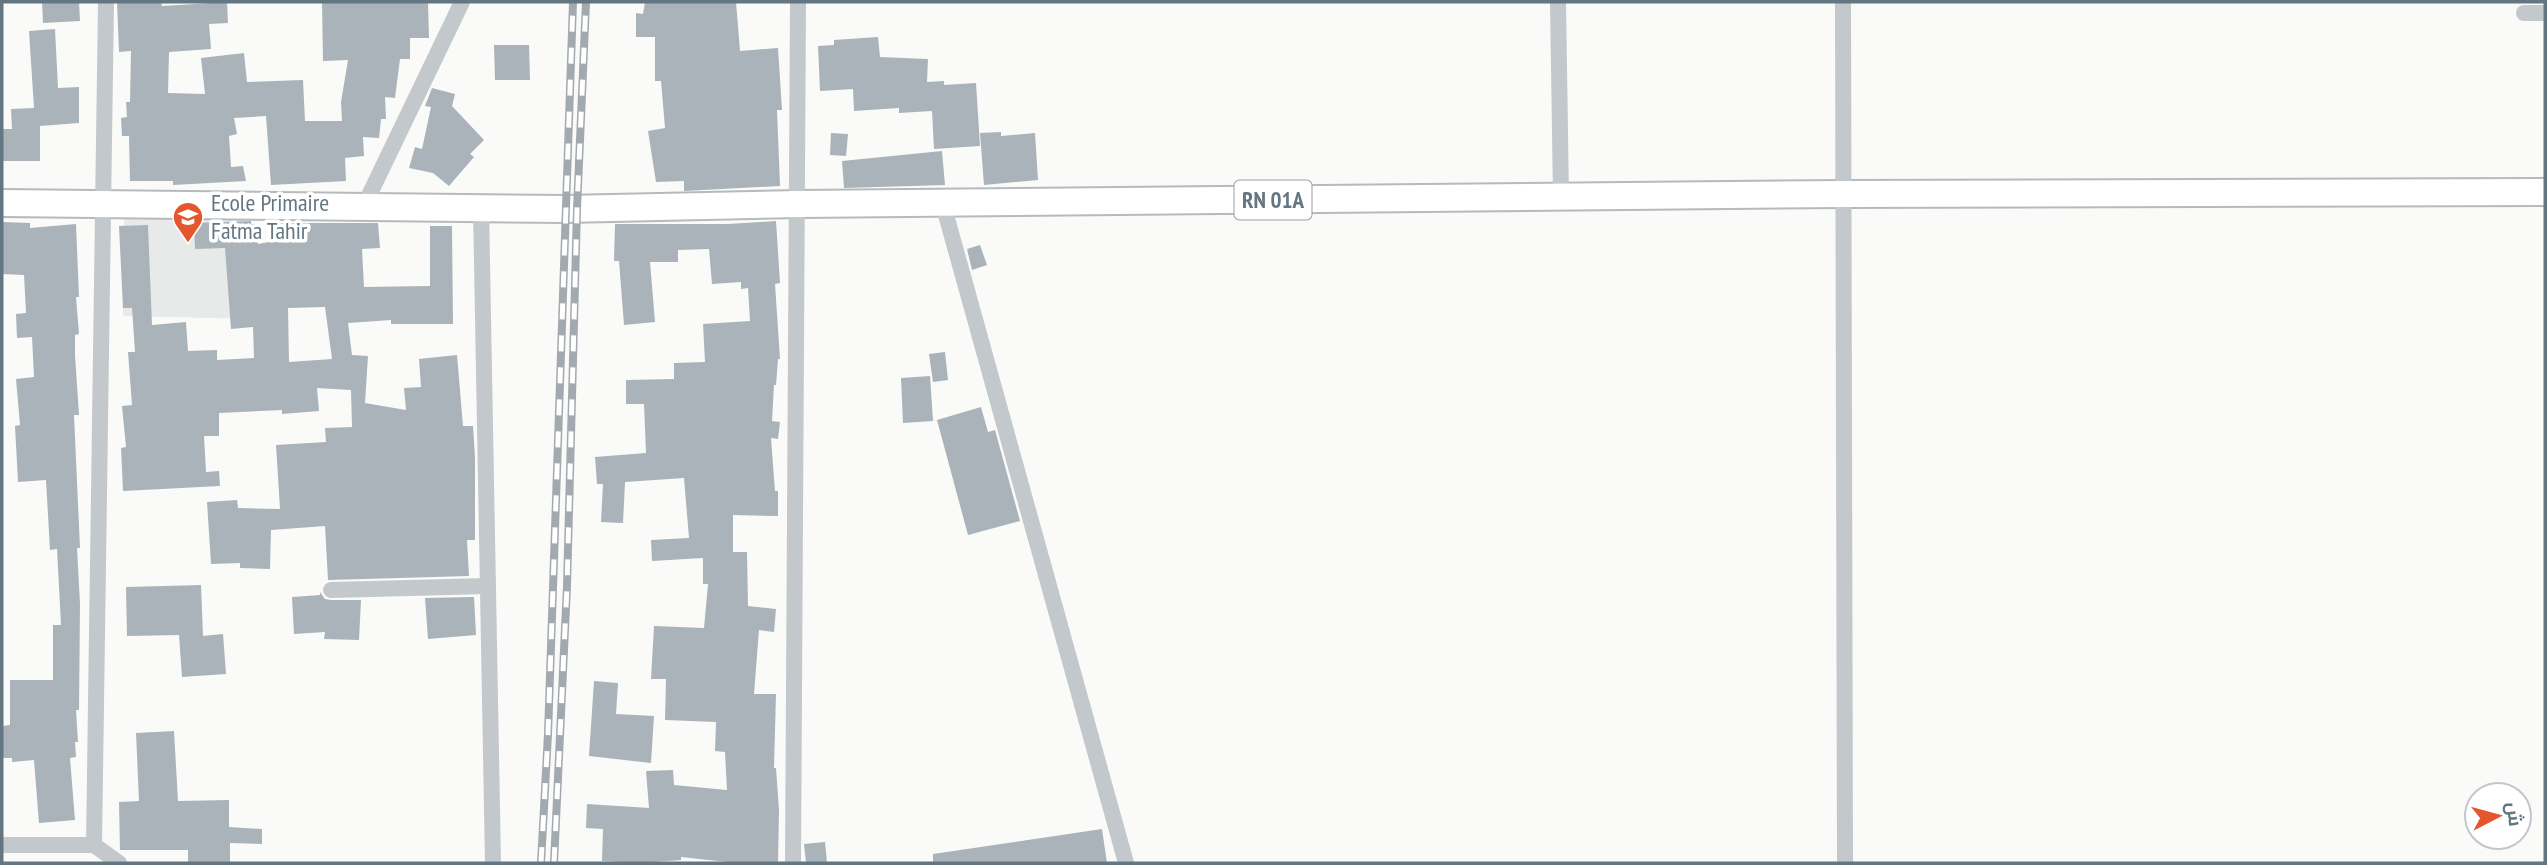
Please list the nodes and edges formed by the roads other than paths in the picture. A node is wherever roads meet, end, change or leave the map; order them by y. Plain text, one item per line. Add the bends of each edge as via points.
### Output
1 (106, 2) edge
2 (461, 2) edge
3 (798, 2) edge
4 (1558, 2) edge
5 (1843, 2) edge
6 (2524, 13) dead end
7 (2545, 13) edge
8 (2545, 192) edge
9 (1843, 194) junction
10 (1561, 197) junction
11 (2, 203) edge
12 (102, 203) junction
13 (799, 204) junction
14 (943, 204) junction
15 (363, 208) junction
16 (481, 208) junction
17 (488, 586) junction
18 (331, 590) dead end
19 (2, 845) edge
20 (94, 845) junction
21 (119, 863) edge
22 (493, 863) edge
23 (793, 863) edge
24 (1126, 863) edge
25 (1845, 863) edge

1 - 12 street
2 - 15 street
3 - 13 street
4 - 10 street
5 - 9 street
6 - 7 street
8 - 9 main road, RN 01A
9 - 10 main road, RN 01A
9 - 25 street
10 - 14 main road, RN 01A
11 - 12 main road, RN 01A
12 - 15 main road, RN 01A
12 - 20 street
13 - 14 main road, RN 01A
13 - 16 main road, RN 01A
13 - 23 street
14 - 24 street
15 - 16 main road, RN 01A
16 - 17 street
17 - 18 street
17 - 22 street
19 - 20 street
20 - 21 street

